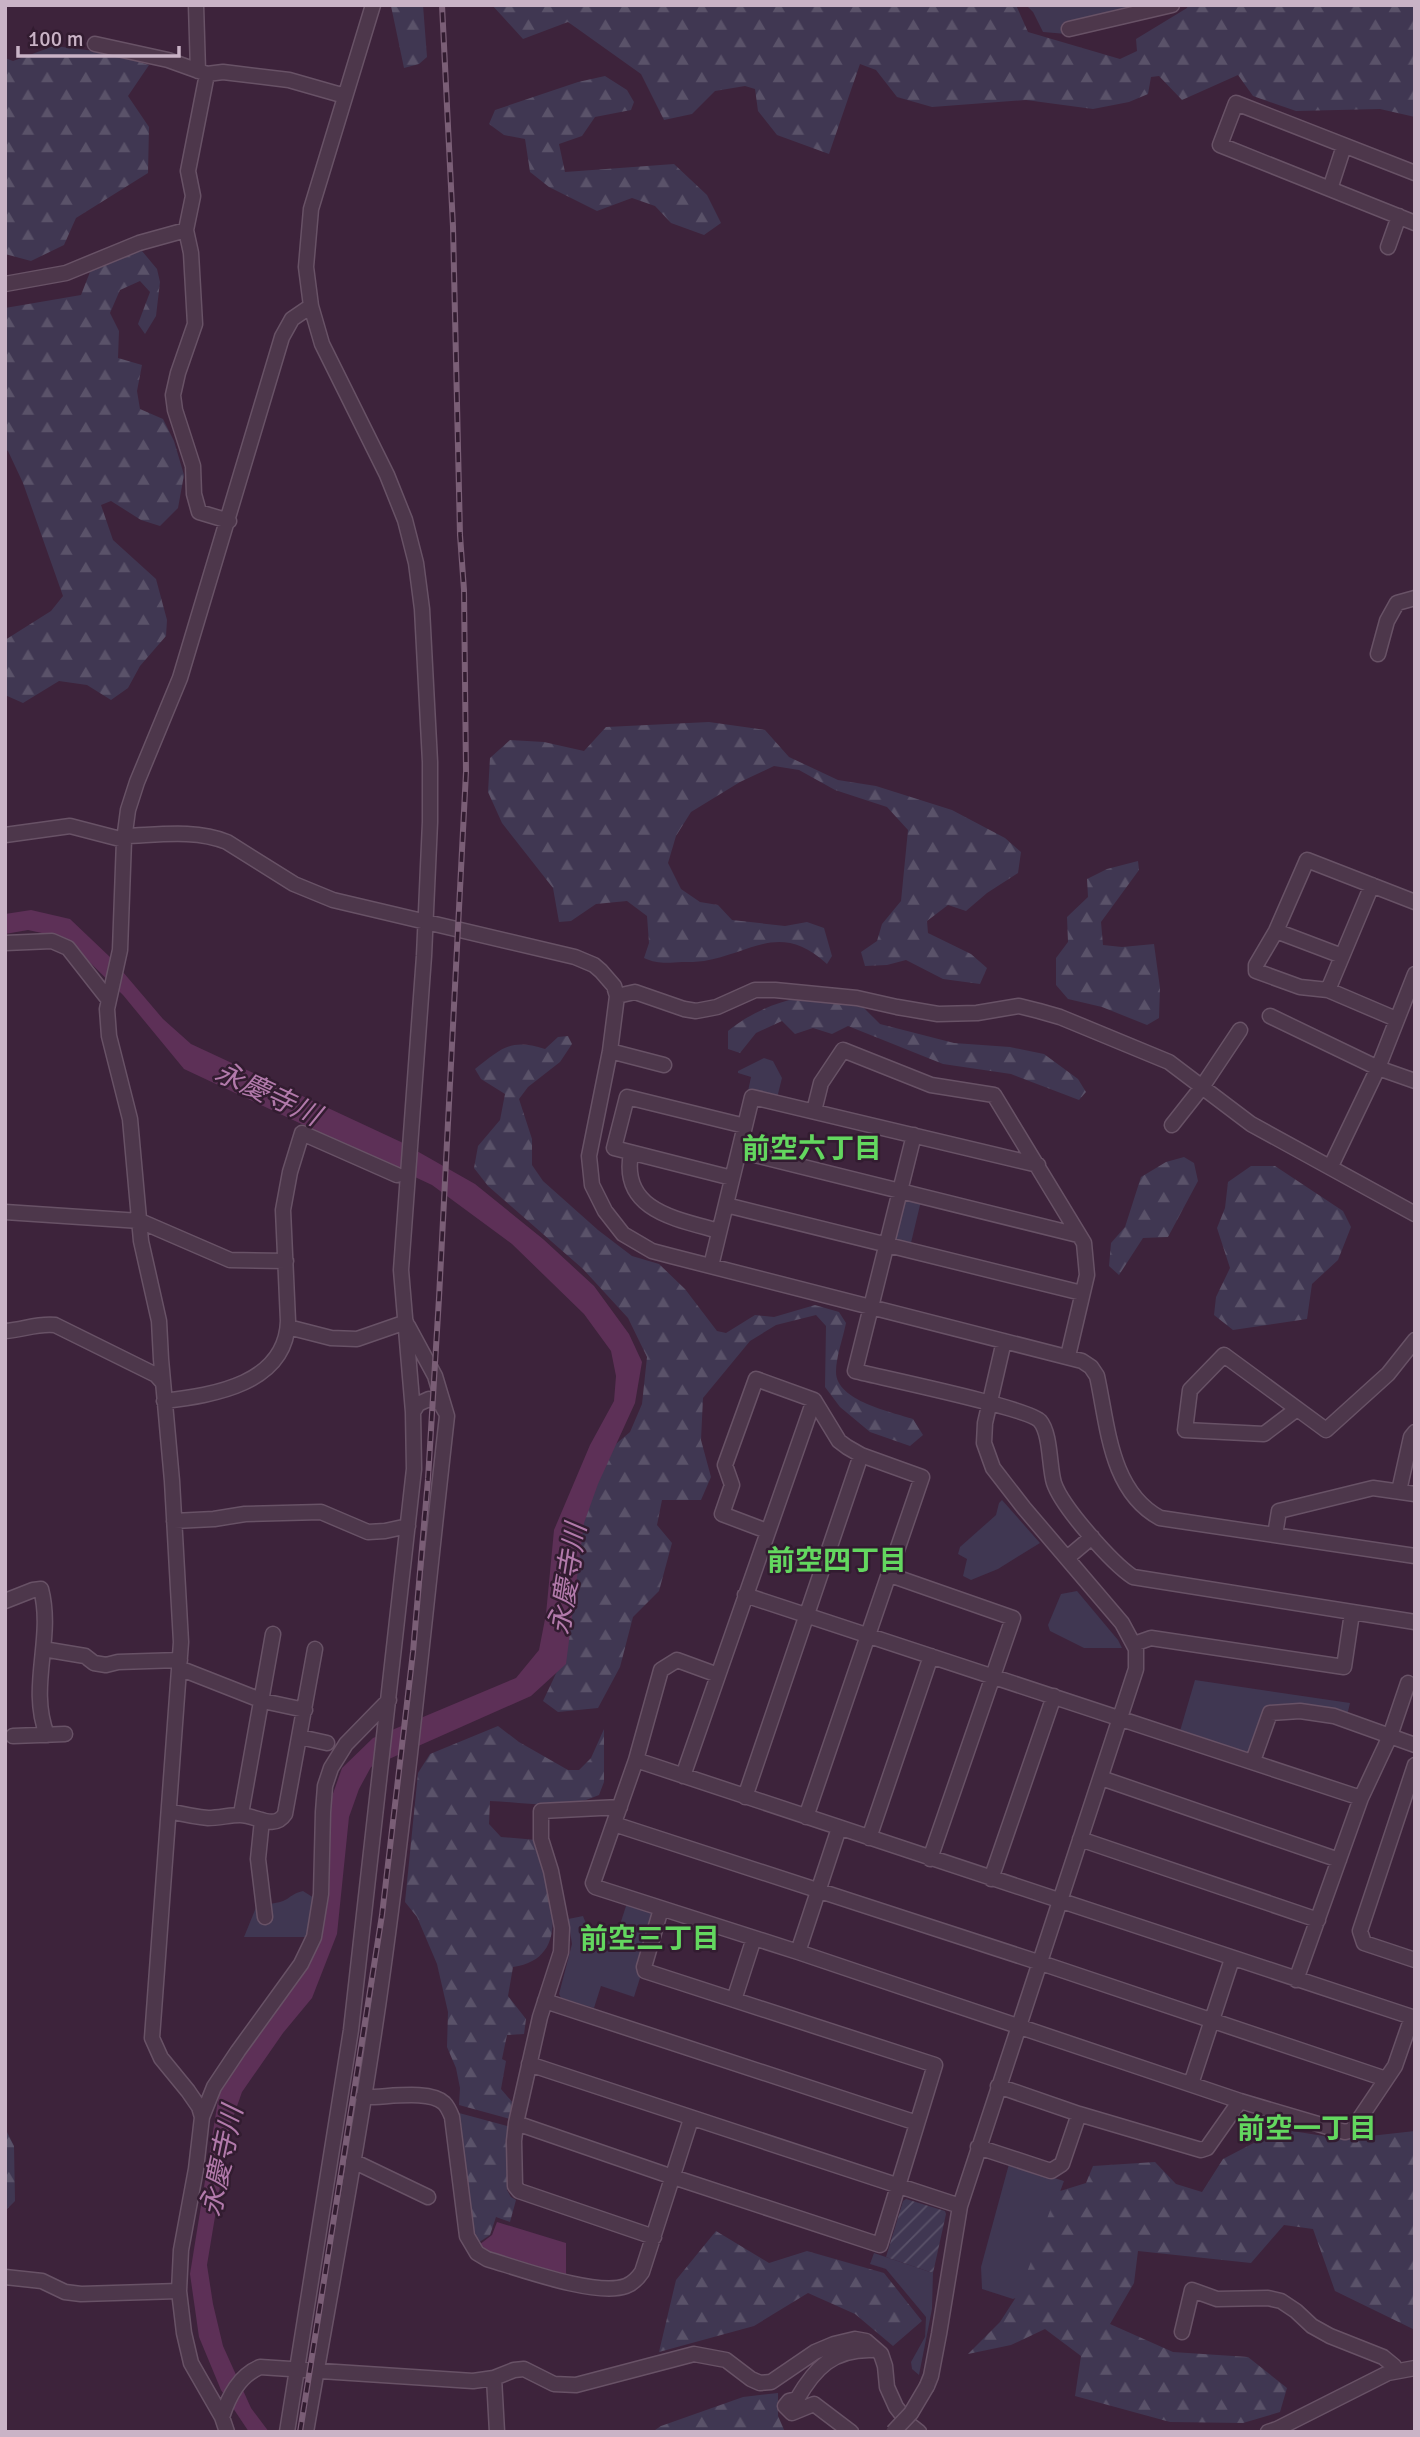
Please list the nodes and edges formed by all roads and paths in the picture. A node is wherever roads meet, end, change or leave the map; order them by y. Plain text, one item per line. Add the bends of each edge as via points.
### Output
1 (196, 5) edge
2 (373, 5) edge
3 (1172, 5) edge
4 (1069, 29) dead end
5 (95, 44) dead end
6 (203, 72) junction
7 (345, 96) junction
8 (1344, 146) junction
9 (1415, 173) edge
10 (1330, 189) junction
11 (1399, 216) junction
12 (1415, 223) edge
13 (187, 230) junction
14 (1388, 247) dead end
15 (5, 284) edge
16 (311, 306) junction
17 (229, 521) junction
18 (1415, 598) edge
19 (1378, 654) dead end
20 (5, 835) edge
21 (124, 838) junction
22 (1372, 885) junction
23 (1415, 902) edge
24 (426, 921) junction
25 (1276, 931) junction
26 (5, 943) edge
27 (1342, 956) junction
28 (1415, 974) edge
29 (1328, 990) junction
30 (617, 996) junction
31 (109, 997) junction
32 (1270, 1016) dead end
33 (1396, 1019) junction
34 (1240, 1030) dead end
35 (610, 1051) junction
36 (664, 1065) dead end
37 (1378, 1068) junction
38 (1415, 1081) edge
39 (1202, 1087) junction
40 (814, 1111) junction
41 (1172, 1125) dead end
42 (745, 1126) junction
43 (914, 1135) junction
44 (739, 1151) junction
45 (631, 1153) junction
46 (1038, 1165) junction
47 (1331, 1166) junction
48 (732, 1178) junction
49 (403, 1179) junction
50 (900, 1190) junction
51 (726, 1205) junction
52 (5, 1212) edge
53 (1415, 1214) edge
54 (139, 1221) junction
55 (719, 1231) junction
56 (1078, 1235) junction
57 (886, 1245) junction
58 (286, 1261) junction
59 (711, 1266) junction
60 (1082, 1293) junction
61 (871, 1307) junction
62 (406, 1322) junction
63 (288, 1327) junction
64 (5, 1331) edge
65 (1415, 1340) edge
66 (1004, 1341) junction
67 (1068, 1356) junction
68 (163, 1383) junction
69 (814, 1400) junction
70 (164, 1401) junction
71 (989, 1403) junction
72 (1297, 1409) junction
73 (414, 1412) junction
74 (446, 1416) junction
75 (1415, 1432) edge
76 (861, 1455) junction
77 (1399, 1492) junction
78 (1415, 1494) edge
79 (174, 1521) junction
80 (408, 1526) junction
81 (767, 1531) junction
82 (1275, 1535) junction
83 (1092, 1537) junction
84 (1415, 1556) edge
85 (1067, 1558) junction
86 (890, 1576) junction
87 (745, 1595) junction
88 (5, 1601) edge
89 (1352, 1613) junction
90 (807, 1615) junction
91 (1415, 1622) edge
92 (273, 1634) dead end
93 (868, 1635) junction
94 (1134, 1644) junction
95 (315, 1649) dead end
96 (49, 1650) dead end
97 (931, 1656) junction
98 (179, 1664) junction
99 (718, 1675) junction
100 (993, 1676) junction
101 (1408, 1683) dead end
102 (1054, 1696) junction
103 (389, 1700) junction
104 (263, 1701) junction
105 (305, 1710) junction
106 (1121, 1718) junction
107 (65, 1734) dead end
108 (47, 1735) junction
109 (13, 1736) dead end
110 (1390, 1736) junction
111 (300, 1737) junction
112 (327, 1743) dead end
113 (1415, 1745) edge
114 (636, 1760) junction
115 (1253, 1761) junction
116 (1415, 1765) edge
117 (683, 1776) junction
118 (1101, 1778) junction
119 (745, 1797) junction
120 (1362, 1798) junction
121 (620, 1807) junction
122 (169, 1811) junction
123 (241, 1814) junction
124 (806, 1817) junction
125 (262, 1821) junction
126 (614, 1824) junction
127 (839, 1828) junction
128 (869, 1838) junction
129 (1080, 1839) junction
130 (930, 1859) junction
131 (1339, 1860) junction
132 (991, 1879) junction
133 (818, 1891) junction
134 (1059, 1902) junction
135 (661, 1909) junction
136 (265, 1917) dead end
137 (1318, 1920) junction
138 (754, 1938) junction
139 (798, 1952) junction
140 (1231, 1959) junction
141 (1415, 1960) edge
142 (1038, 1962) junction
143 (1296, 1980) junction
144 (734, 2000) junction
145 (545, 2001) junction
146 (1413, 2018) edge
147 (1211, 2021) junction
148 (1017, 2026) junction
149 (529, 2064) junction
150 (1386, 2079) junction
151 (1191, 2084) junction
152 (998, 2086) junction
153 (363, 2097) junction
154 (1240, 2101) junction
155 (1079, 2114) junction
156 (202, 2117) junction
157 (691, 2119) junction
158 (516, 2123) junction
159 (917, 2123) junction
160 (978, 2147) junction
161 (353, 2161) junction
162 (673, 2177) junction
163 (898, 2186) junction
164 (428, 2197) dead end
165 (960, 2206) junction
166 (654, 2237) junction
167 (5, 2277) edge
168 (179, 2291) junction
169 (1182, 2332) dead end
170 (878, 2350) junction
171 (1415, 2368) edge
172 (298, 2371) junction
173 (1397, 2371) junction
174 (316, 2372) junction
175 (494, 2378) junction
176 (222, 2425) edge
177 (288, 2428) edge
178 (306, 2432) edge
179 (497, 2432) edge
180 (851, 2432) edge
181 (893, 2432) edge
182 (919, 2432) edge
183 (1268, 2432) edge

1 - 6 street
2 - 7 street
3 - 4 street
5 - 6 street
6 - 7 street via 289,79
6 - 13 street via 188,172 193,196
7 - 16 street via 308,228
8 - 9 street
8 - 10 street
8 - 10 street via 1236,103 1220,145
10 - 11 street
11 - 12 street
11 - 14 street
13 - 15 street via 139,243 66,273
13 - 17 street via 195,324 178,373 175,410 193,466 196,506 199,512
16 - 17 street via 285,331
16 - 24 street via 326,353 396,496 416,563 430,762
17 - 21 street via 177,686 132,796
18 - 19 street via 1397,603
20 - 21 street via 70,826
21 - 24 street via 216,837 313,893
21 - 31 street via 120,943
22 - 23 street
22 - 25 street via 1307,860
22 - 27 street
24 - 30 street via 584,961 601,971
24 - 49 street via 411,1139
25 - 27 street
25 - 29 street via 1256,971 1300,988
26 - 31 street via 52,941 68,948
27 - 29 street
28 - 33 street
29 - 33 street
30 - 35 street
30 - 39 street via 635,992 696,1011 755,990 857,998 938,1014 1019,1006 1060,1017 1157,1056
31 - 54 street via 107,1023 130,1119
32 - 37 street
33 - 37 street
34 - 39 street
35 - 36 street
35 - 59 street via 589,1156 596,1194 609,1218 632,1241
37 - 38 street
37 - 47 street
39 - 41 street
39 - 47 street via 1251,1124
40 - 42 street via 752,1097
40 - 43 street
40 - 46 street via 821,1083 843,1050 931,1085 994,1096
42 - 44 street
42 - 45 street via 627,1097 614,1148
43 - 46 street
43 - 50 street
44 - 48 street
44 - 50 street
45 - 48 street
45 - 55 street via 630,1178 648,1205 667,1216
46 - 56 street
47 - 53 street
48 - 51 street
49 - 58 street via 302,1133 286,1191
49 - 62 street via 401,1270
50 - 56 street
50 - 57 street
51 - 55 street
51 - 57 street
52 - 54 street
54 - 58 street via 230,1260
54 - 68 street via 159,1321
55 - 59 street
56 - 60 street via 1084,1243 1087,1275
57 - 60 street
57 - 61 street
58 - 63 street
59 - 61 street
60 - 67 street
61 - 66 street
61 - 71 street via 855,1371
62 - 63 street via 357,1339
62 - 73 street
62 - 74 street via 435,1376
63 - 70 street via 282,1348 252,1380 199,1397
64 - 68 street via 38,1323 55,1325 156,1375
65 - 72 street via 1388,1374 1326,1430
66 - 67 street
66 - 71 street
67 - 82 street via 1091,1367 1097,1376 1120,1476 1140,1505 1160,1518
68 - 70 street
69 - 76 street via 839,1441
69 - 81 street
69 - 81 street via 755,1379 725,1465 732,1485 722,1514
70 - 79 street
71 - 83 street via 1039,1419 1058,1493
71 - 85 street via 984,1443 993,1468
72 - 72 street via 1264,1434 1185,1430 1190,1390 1224,1355
73 - 74 street via 429,1399 441,1404
73 - 80 street
74 - 153 street via 412,1740
75 - 77 street via 1410,1437
76 - 86 street via 922,1477
76 - 90 street
77 - 78 street
77 - 82 street via 1373,1488 1279,1511
79 - 80 street via 321,1512 368,1532
79 - 98 street
80 - 103 street
81 - 87 street
82 - 84 street
83 - 85 street
83 - 89 street via 1133,1577
85 - 94 street
86 - 93 street
86 - 100 street via 1013,1618
87 - 90 street
87 - 99 street
88 - 108 street via 41,1589 47,1619 39,1704
89 - 91 street
89 - 94 street via 1344,1667 1151,1638
90 - 93 street
90 - 119 street
92 - 104 street
93 - 97 street
93 - 124 street
94 - 106 street via 1136,1669
95 - 105 street
96 - 98 street via 106,1665
97 - 100 street
97 - 128 street
98 - 104 street
98 - 122 street
99 - 114 street via 677,1660 662,1670
99 - 117 street
100 - 102 street
100 - 130 street
101 - 110 street
102 - 106 street
102 - 132 street
103 - 156 street via 346,1744 325,1786 321,1894 314,1937 301,1965 214,2087
103 - 172 street via 351,2030
104 - 105 street
104 - 123 street
105 - 111 street
106 - 115 street
106 - 118 street
107 - 108 street
108 - 109 street
110 - 113 street
110 - 115 street via 1334,1716 1270,1713
110 - 120 street
111 - 112 street
111 - 125 street via 285,1814 276,1822
114 - 117 street
114 - 121 street
115 - 120 street
116 - 141 street via 1360,1931 1364,1943
117 - 119 street
118 - 129 street
118 - 131 street
119 - 124 street
120 - 131 street
121 - 126 street
121 - 145 street via 541,1811 541,1839 562,1927 561,1952
122 - 123 street via 206,1818
122 - 156 street via 152,2038
123 - 125 street
124 - 127 street
125 - 136 street via 258,1859
126 - 133 street
126 - 135 street via 593,1883
127 - 128 street
127 - 133 street
128 - 130 street
129 - 134 street
129 - 137 street
130 - 132 street
131 - 137 street
132 - 134 street
133 - 139 street
133 - 142 street
134 - 140 street
134 - 142 street
135 - 138 street
135 - 144 street via 645,1971
137 - 143 street
138 - 139 street
138 - 144 street
139 - 148 street
140 - 143 street
140 - 147 street
142 - 147 street
142 - 148 street
143 - 146 street
144 - 159 street via 935,2065
145 - 149 street
145 - 159 street
146 - 150 street
147 - 150 street
147 - 151 street
148 - 151 street
148 - 152 street
149 - 157 street
149 - 158 street
150 - 154 street via 1352,2130 1345,2132
151 - 154 street
152 - 155 street
152 - 160 street
153 - 161 street
153 - 166 street via 425,2095 447,2105 467,2236 486,2259 565,2283 616,2288 636,2281
154 - 155 street via 1201,2150
155 - 160 street via 1062,2164 1051,2171
156 - 168 street
157 - 162 street
157 - 163 street
158 - 162 street
158 - 166 street via 515,2186 519,2192
159 - 163 street
160 - 165 street
161 - 164 street
161 - 174 street
162 - 163 street via 880,2245
162 - 166 street
163 - 165 street
165 - 181 street, bridge via 931,2376 911,2413
167 - 168 street via 42,2281 81,2294
168 - 176 street via 191,2363
169 - 173 street via 1192,2290 1217,2299 1268,2298 1281,2301 1330,2336 1383,2357
170 - 175 street via 855,2339 834,2344 815,2351 771,2382 760,2383 726,2360 694,2354 576,2385 554,2384 524,2369
170 - 180 street via 855,2349 822,2363 797,2399 785,2406 792,2413 814,2404
170 - 182 street via 897,2407
171 - 173 street
172 - 174 street
172 - 176 street via 260,2367 248,2372 234,2390
172 - 177 street
173 - 183 street
174 - 175 street via 461,2381
174 - 178 street
175 - 179 street

